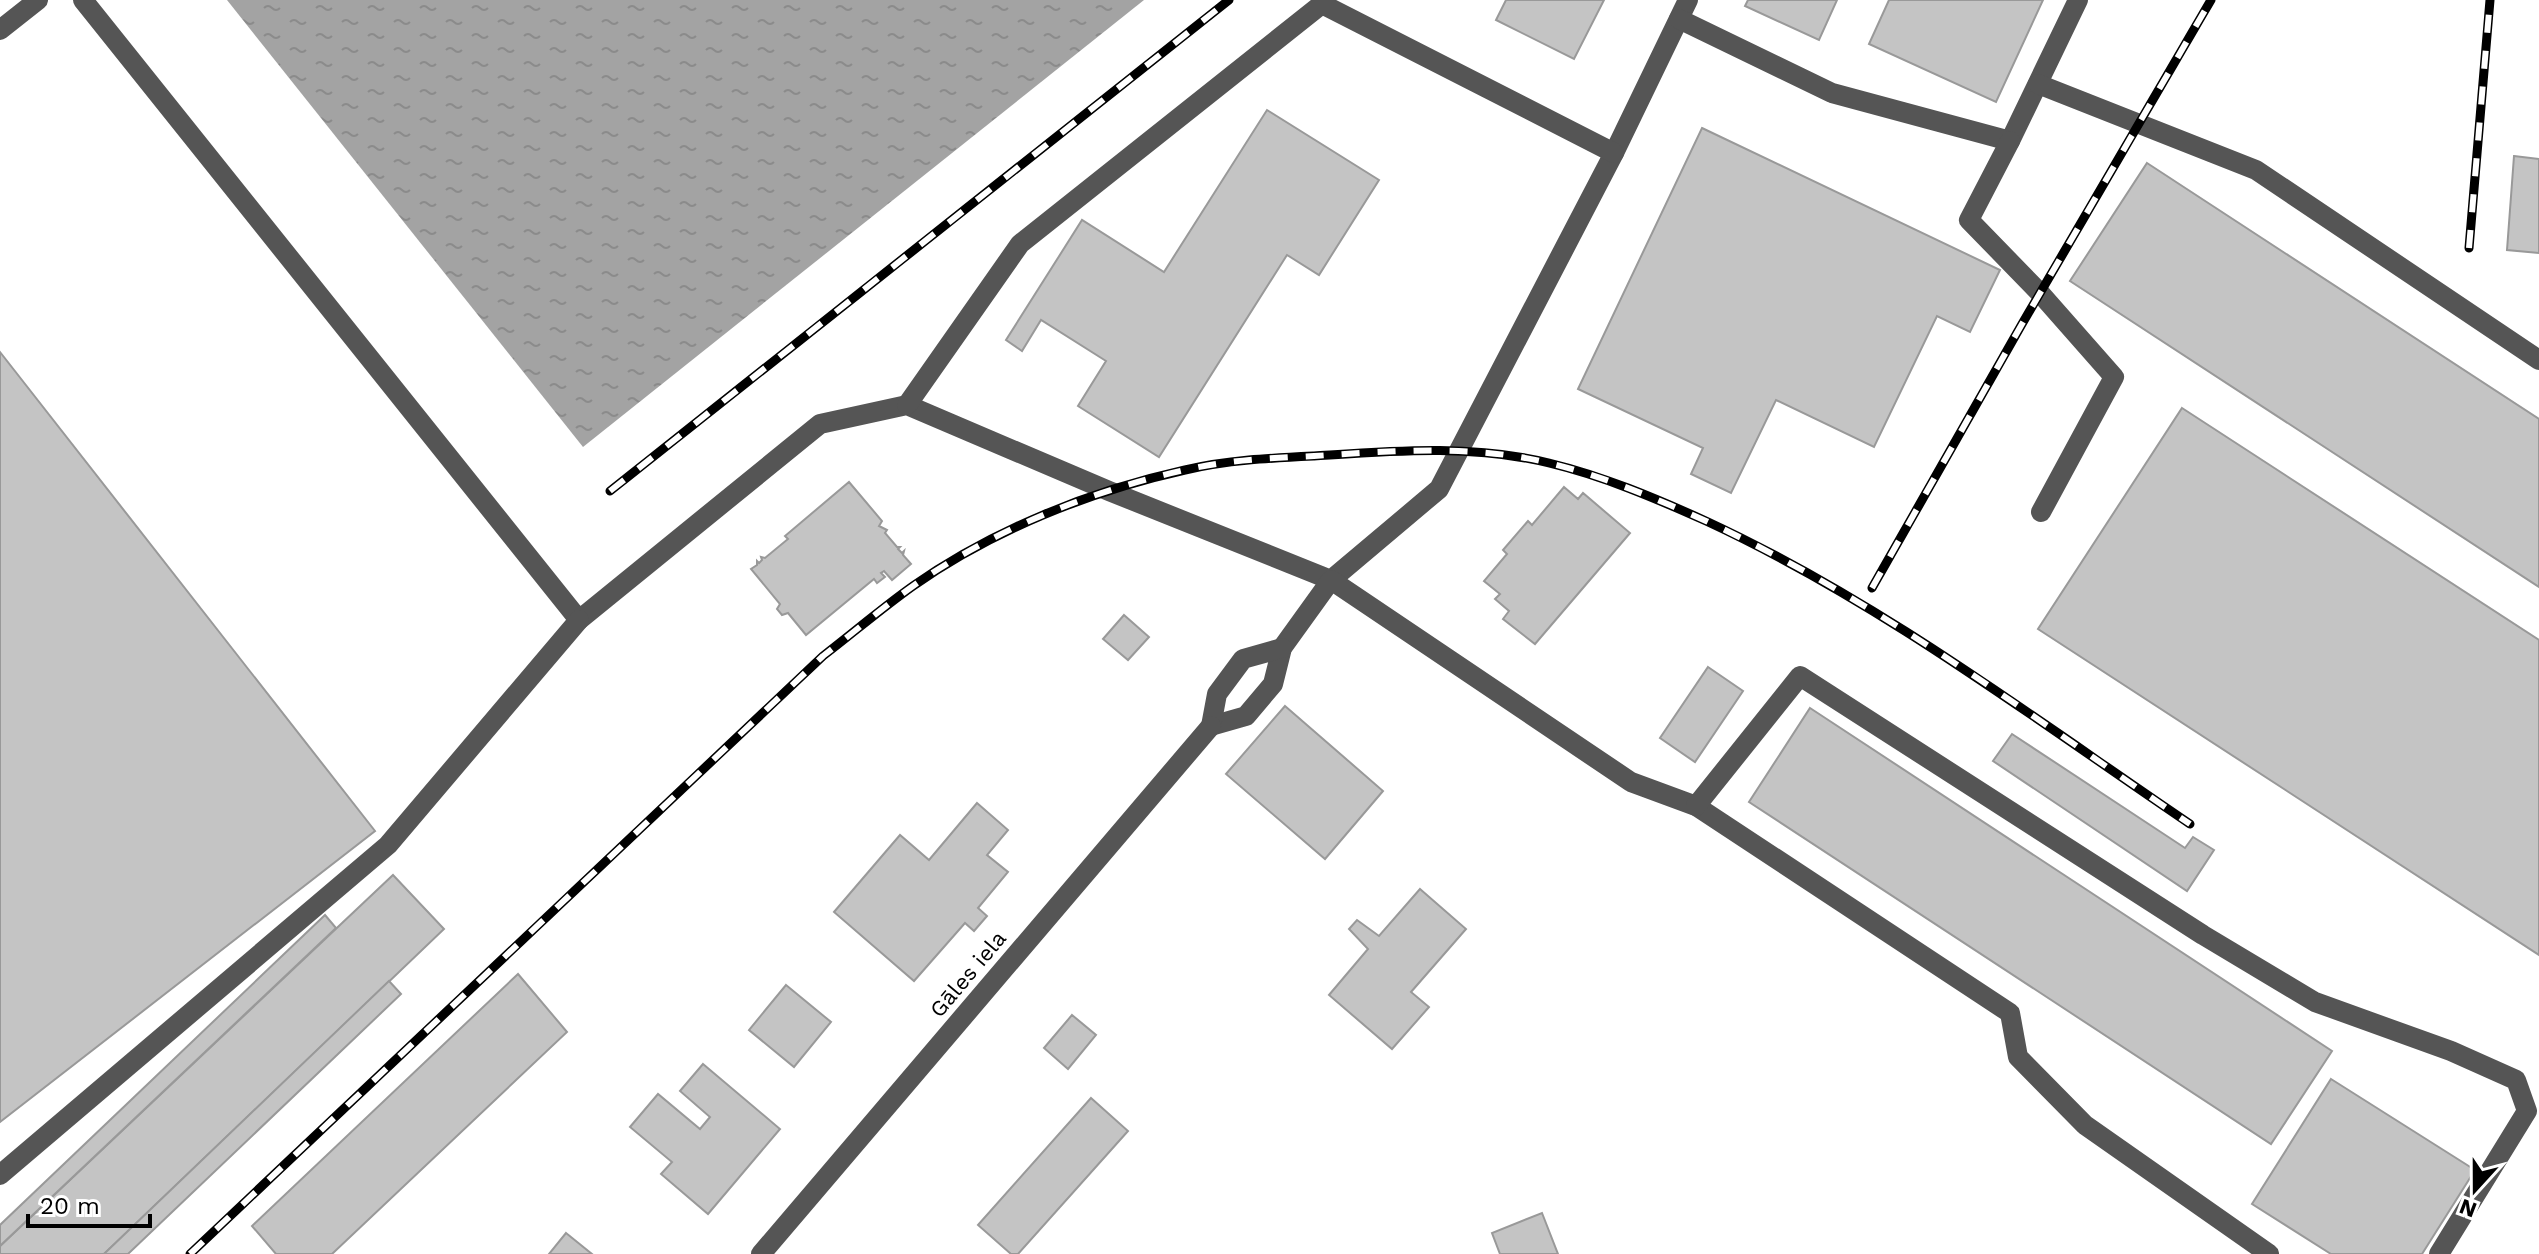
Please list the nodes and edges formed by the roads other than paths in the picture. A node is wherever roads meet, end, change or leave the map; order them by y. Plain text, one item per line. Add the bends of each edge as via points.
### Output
1 (38, 0) edge
2 (83, 0) edge
3 (2078, 0) edge
4 (1684, 9) edge
5 (0, 30) edge
6 (2038, 84) junction
7 (2010, 141) junction
8 (1614, 153) junction
9 (2539, 360) edge
10 (907, 405) junction
11 (2041, 512) dead end
12 (1331, 580) junction
13 (579, 620) junction
14 (1282, 648) junction
15 (1211, 726) junction
16 (1696, 806) junction
17 (0, 1175) edge
18 (761, 1254) edge
19 (2269, 1254) edge
20 (2439, 1254) edge

1 - 5 street
2 - 13 street
3 - 6 street
4 - 7 street via 1832,93
4 - 8 street
6 - 7 street
6 - 9 street via 2256,170
7 - 11 street via 1969,220 2114,377
8 - 10 street via 1322,4 1020,244
8 - 12 street via 1439,489
10 - 12 street
10 - 13 street via 820,424
12 - 14 street
12 - 16 street via 1631,782
13 - 17 street via 388,845
14 - 15 street via 1273,684 1246,716
14 - 15 street via 1243,659 1217,694
15 - 18 street, Gāles iela
16 - 19 street via 2010,1013 2018,1057 2085,1125
16 - 20 street via 1800,676 2315,1002 2516,1080 2527,1111

